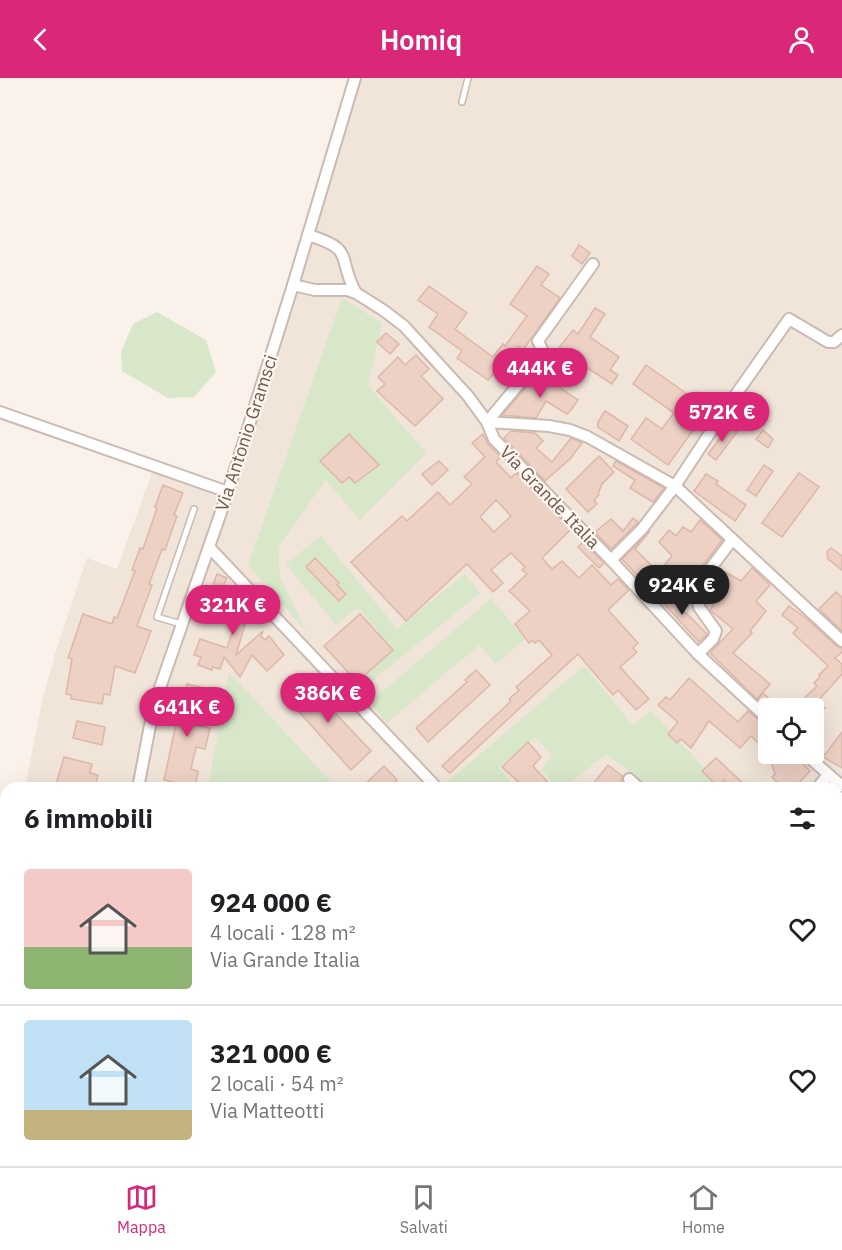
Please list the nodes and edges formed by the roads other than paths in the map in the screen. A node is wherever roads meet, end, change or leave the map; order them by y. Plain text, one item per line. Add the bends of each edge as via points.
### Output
1 (355, 78) edge
2 (468, 78) edge
3 (462, 102) dead end
4 (308, 235) junction
5 (593, 264) dead end
6 (293, 285) junction
7 (356, 293) junction
8 (842, 335) edge
9 (0, 412) edge
10 (487, 422) junction
11 (675, 486) junction
12 (228, 492) junction
13 (194, 509) dead end
14 (732, 540) junction
15 (209, 547) junction
16 (611, 560) junction
17 (181, 624) junction
18 (842, 641) edge
19 (698, 654) junction
20 (758, 710) edge
21 (816, 764) edge
22 (828, 775) junction
23 (629, 779) dead end
24 (139, 782) edge
25 (431, 782) edge
26 (632, 782) edge
27 (822, 782) edge
28 (837, 782) edge

1 - 4 street, Via Antonio Gramsci
2 - 3 lane
4 - 6 street, Via Antonio Gramsci
4 - 7 street via 338,248
5 - 10 street via 538,341 544,354
6 - 7 street, Via Grande Italia
6 - 12 street, Via Antonio Gramsci
7 - 10 street, Via Grande Italia via 404,326
8 - 11 street via 828,342 789,319
9 - 12 street
10 - 11 street via 549,426 588,436
10 - 16 street, Via Grande Italia via 494,439
11 - 14 street
11 - 16 street via 642,529
12 - 15 street, Via Antonio Gramsci
13 - 17 lane via 157,616
14 - 18 street
14 - 19 street via 695,589 699,607 716,631
15 - 17 street, Via Antonio Gramsci
15 - 25 street
16 - 19 street, Via Grande Italia
17 - 24 street, Via Antonio Gramsci via 154,705
19 - 20 street, Via Grande Italia
21 - 22 street
22 - 27 street
22 - 28 street
23 - 26 street

